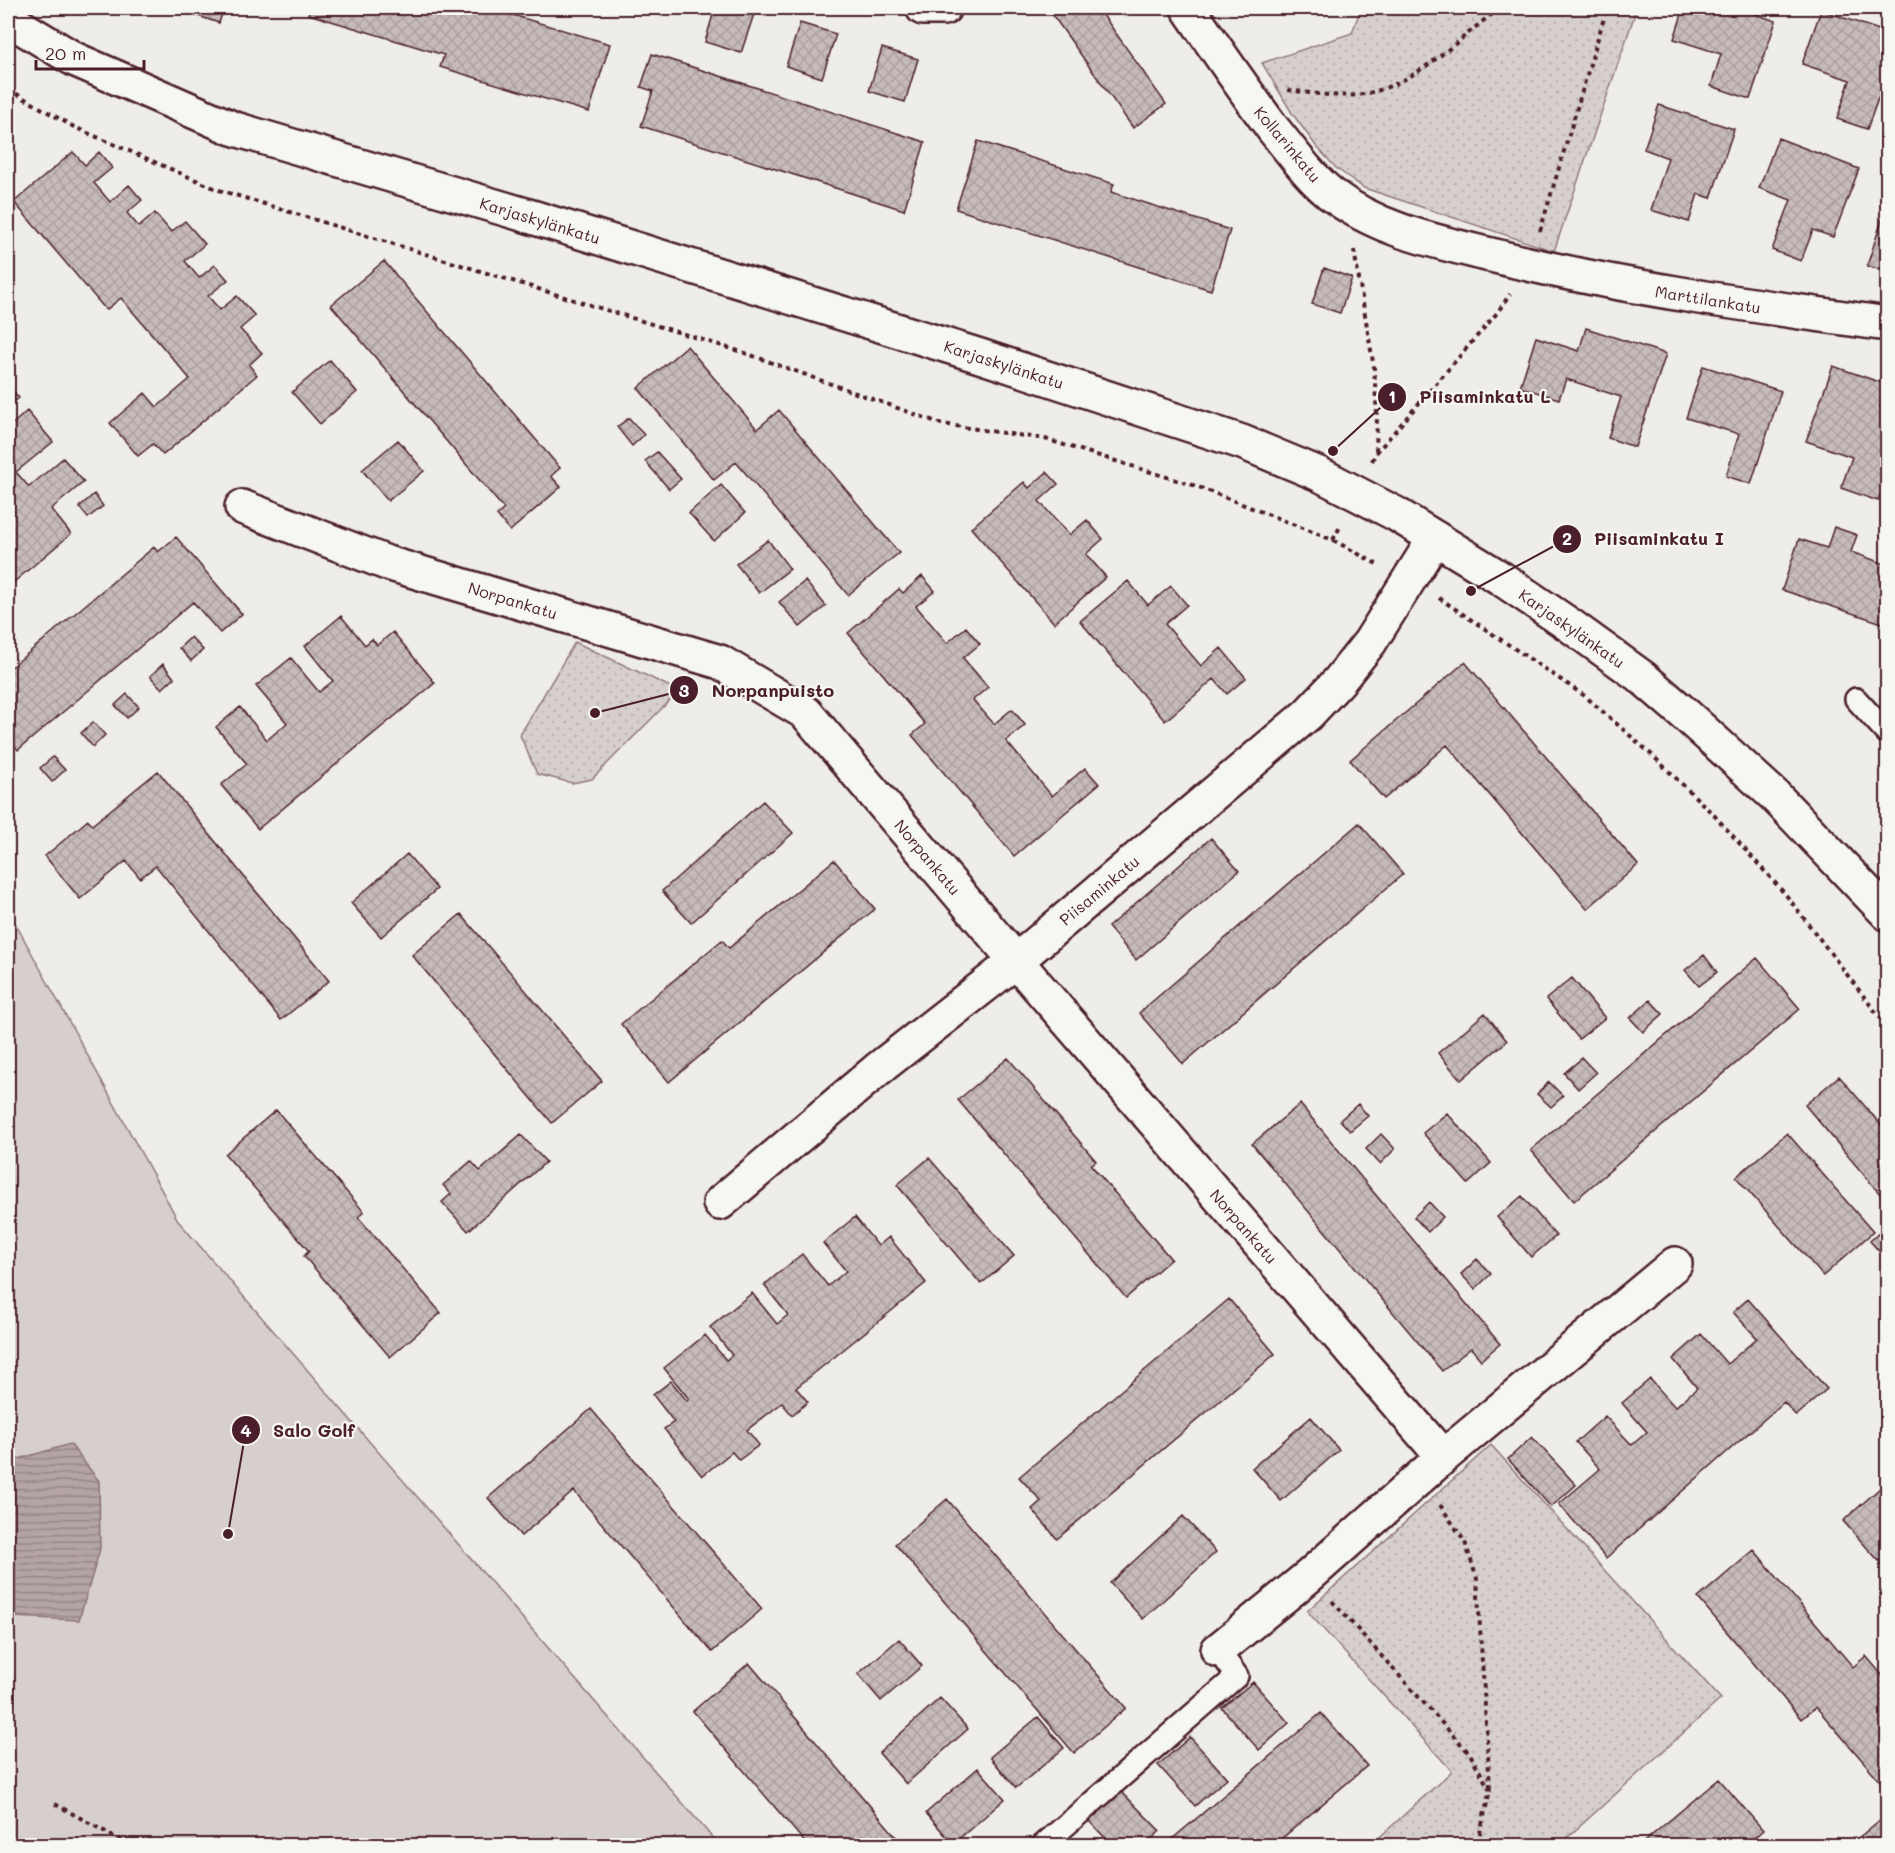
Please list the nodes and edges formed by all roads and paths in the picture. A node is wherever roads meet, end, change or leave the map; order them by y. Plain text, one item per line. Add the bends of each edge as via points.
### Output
1 (923, 8) edge
2 (944, 8) edge
3 (1188, 8) edge
4 (1500, 8) edge
5 (8, 19) edge
6 (1239, 84) junction
7 (8, 89) edge
8 (1347, 205) junction
9 (1529, 265) joint
10 (1887, 324) edge
11 (1376, 453) dead end
12 (242, 507) dead end
13 (1435, 538) junction
14 (1408, 581) junction
15 (1856, 699) dead end
16 (1887, 734) edge
17 (1887, 914) edge
18 (1016, 961) junction
19 (1887, 1028) edge
20 (720, 1203) dead end
21 (1675, 1264) dead end
22 (1432, 1467) junction
23 (1309, 1576) junction
24 (1218, 1650) joint
25 (1490, 1790) junction
26 (55, 1804) dead end
27 (130, 1845) edge
28 (1042, 1845) edge
29 (1478, 1845) edge

1 - 2 street
3 - 6 street, Kollarinkatu
4 - 6 path via 1412,76 1385,89 1337,95
5 - 13 street, Karjaskylänkatu via 74,59 232,128 566,227 1204,429 1318,474
6 - 8 street, Kollarinkatu via 1315,179
7 - 14 path via 74,127 219,190 745,353 942,424 1045,440 1196,486 1333,540
8 - 9 street, Kollarinkatu via 1409,234
8 - 11 path via 1374,368
9 - 10 street, Marttilankatu via 1722,302
12 - 18 street, Norpankatu via 387,563 720,662 806,713
13 - 14 street, Piisaminkatu
13 - 17 street, Karjaskylänkatu via 1571,626 1651,685 1774,795
14 - 18 street, Piisaminkatu via 1356,662 1308,714
14 - 19 path via 1486,628 1585,696 1651,754 1714,815 1786,895
15 - 16 lane
18 - 20 street, Piisaminkatu via 878,1068
18 - 22 street, Norpankatu
21 - 22 street
22 - 23 street
22 - 25 path via 1477,1580
23 - 24 street
23 - 25 path via 1470,1754
24 - 28 lane via 1237,1676
25 - 29 path
26 - 27 path

